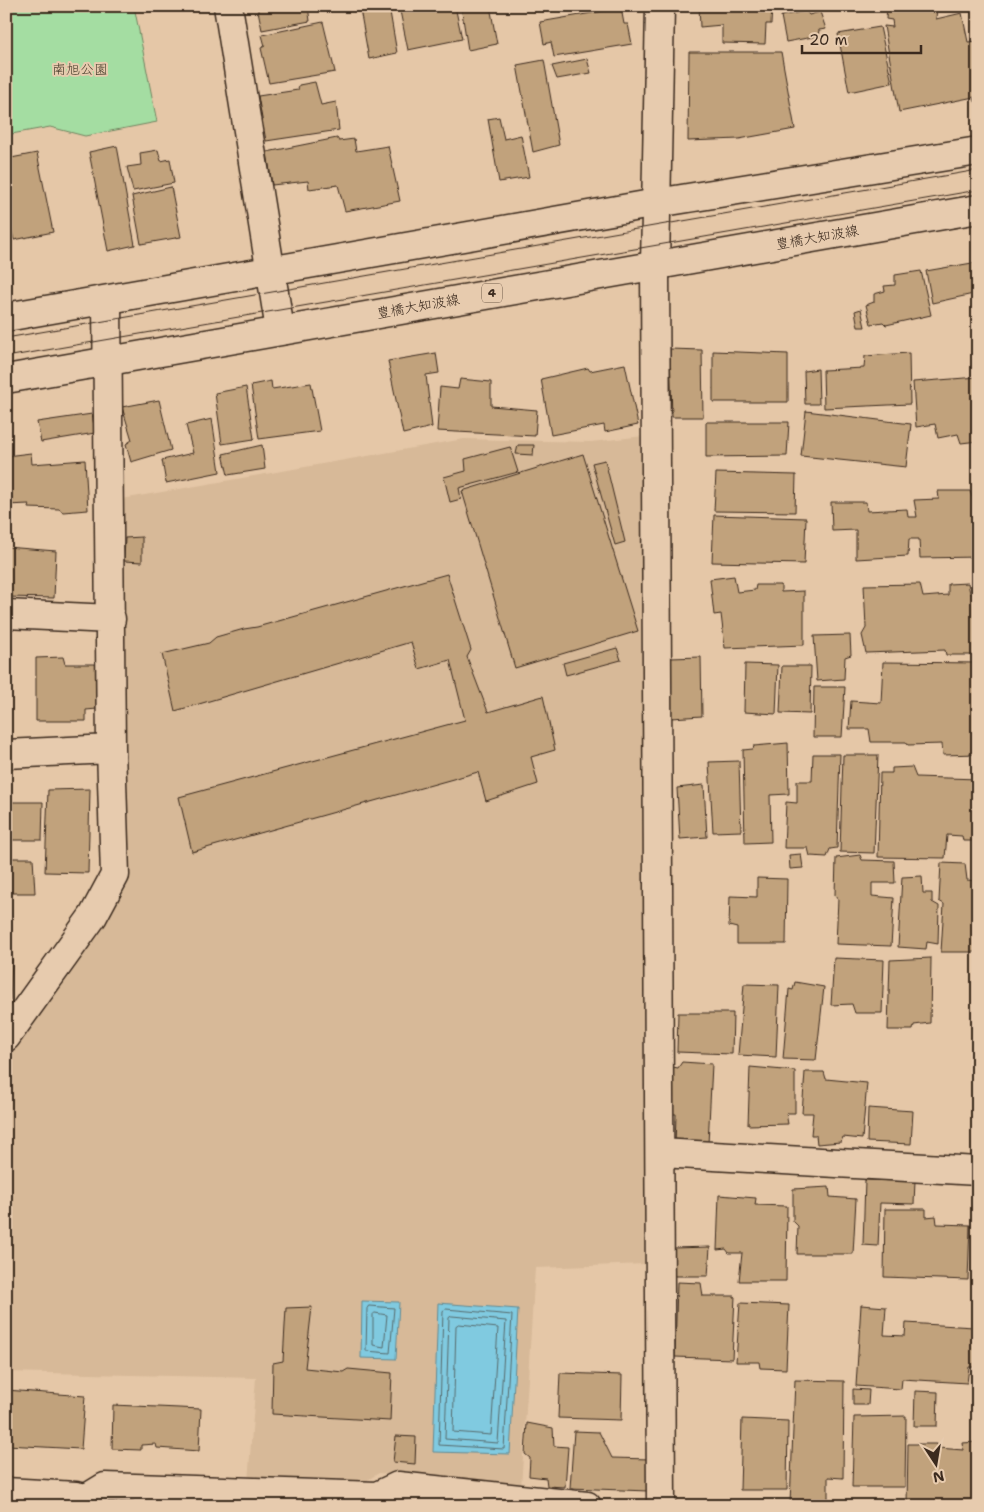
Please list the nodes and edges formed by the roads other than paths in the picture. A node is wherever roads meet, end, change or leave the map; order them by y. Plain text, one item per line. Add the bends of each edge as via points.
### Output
1 (228, 6) edge
2 (660, 6) edge
3 (978, 151) edge
4 (657, 203) junction
5 (978, 209) edge
6 (655, 265) junction
7 (271, 272) junction
8 (107, 301) junction
9 (6, 317) edge
10 (280, 330) junction
11 (108, 360) junction
12 (6, 379) edge
13 (6, 614) edge
14 (111, 619) junction
15 (111, 749) junction
16 (6, 754) edge
17 (6, 1038) edge
18 (661, 1152) junction
19 (978, 1171) edge
20 (6, 1492) edge
21 (377, 1501) edge
22 (88, 1502) edge
23 (587, 1506) edge
24 (661, 1506) edge

1 - 7 street
2 - 4 street
3 - 4 street
4 - 6 street
4 - 7 street
5 - 6 street, 豊橋大知波線 / 4
6 - 10 street, 豊橋大知波線 / 4
6 - 18 street
7 - 8 street
7 - 10 street
8 - 9 street
8 - 11 street
10 - 11 street, 豊橋大知波線 / 4
11 - 12 street, 豊橋大知波線 / 4
11 - 14 street
13 - 14 street
14 - 15 street
15 - 16 street
15 - 17 street via 115,875 93,916
18 - 19 street
18 - 24 street
20 - 22 street via 76,1496
21 - 22 street via 105,1487
21 - 23 street via 398,1486

